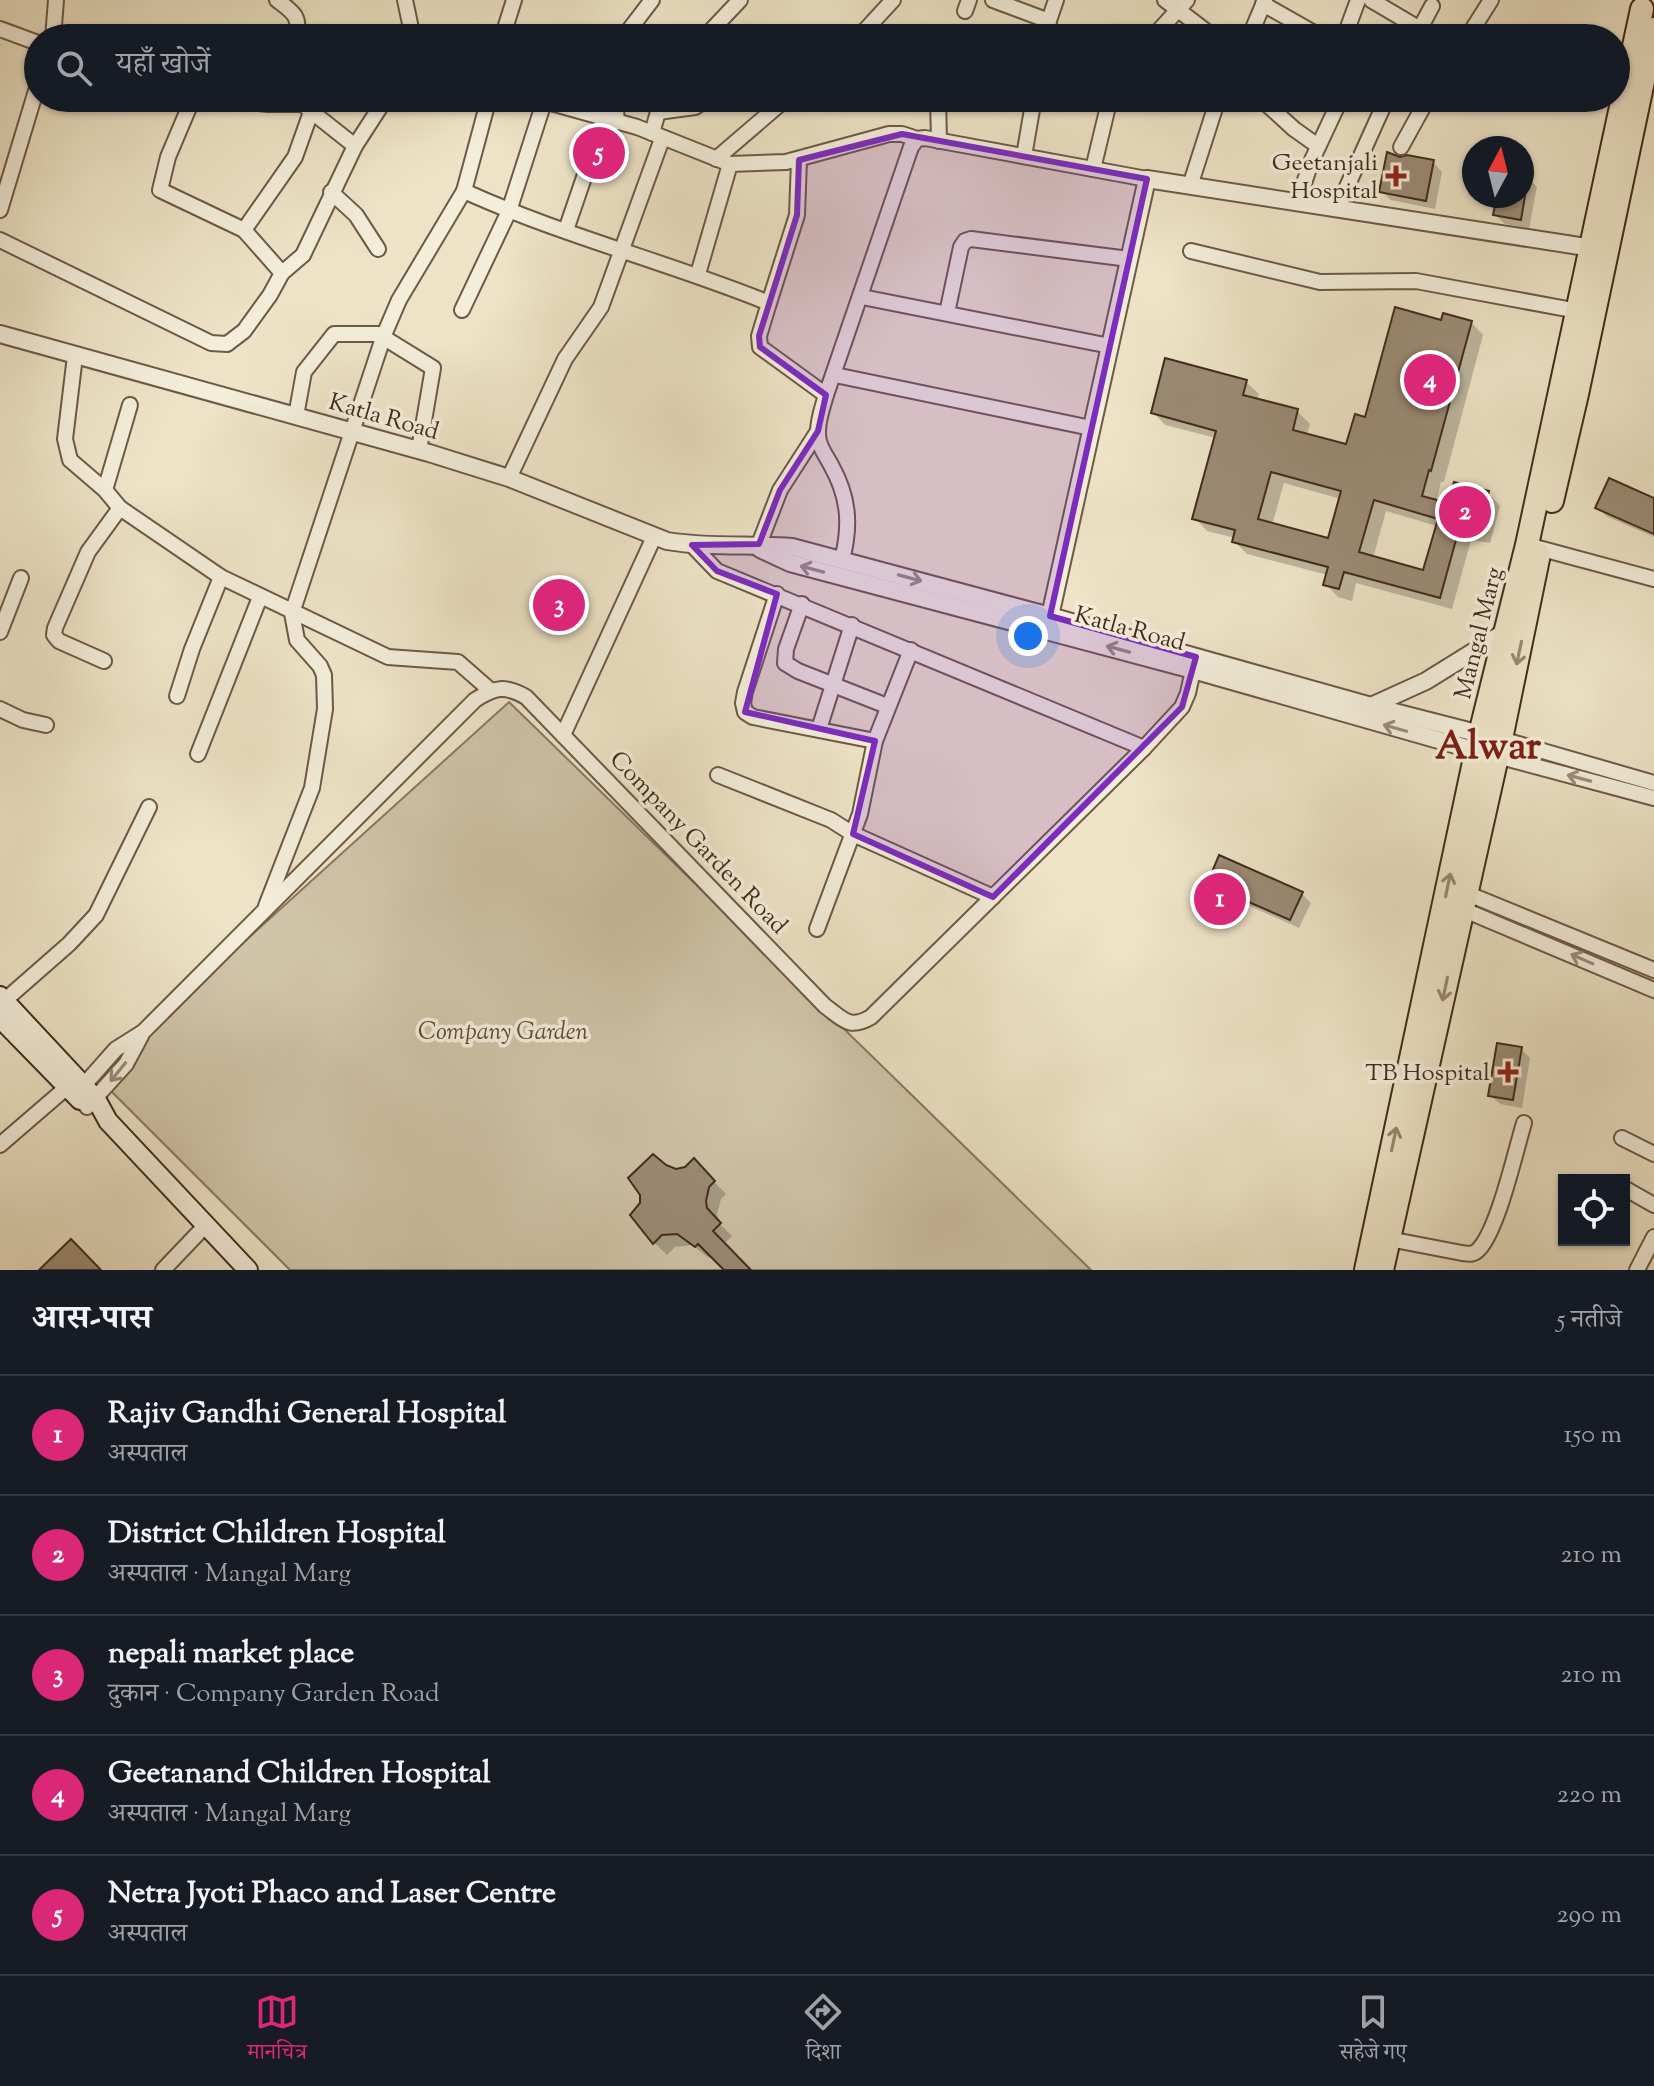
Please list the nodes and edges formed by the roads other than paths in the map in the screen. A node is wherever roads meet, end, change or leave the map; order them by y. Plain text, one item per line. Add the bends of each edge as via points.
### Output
1 (56, 0) edge
2 (277, 0) edge
3 (405, 0) edge
4 (514, 0) edge
5 (652, 0) edge
6 (893, 0) edge
7 (993, 0) edge
8 (1056, 0) edge
9 (1165, 0) edge
10 (1358, 0) edge
11 (1371, 0) edge
12 (1491, 0) edge
13 (1264, 2) edge
14 (731, 3) edge
15 (1183, 6) edge
16 (1432, 6) dead end
17 (1644, 7) edge
18 (1049, 21) junction
19 (54, 24) edge
20 (298, 24) edge
21 (410, 24) edge
22 (506, 24) edge
23 (634, 24) edge
24 (715, 24) edge
25 (871, 24) edge
26 (1048, 24) edge
27 (1166, 24) edge
28 (1201, 24) edge
29 (1255, 24) edge
30 (1300, 24) edge
31 (1349, 24) edge
32 (1405, 24) edge
33 (1423, 24) edge
34 (1476, 24) edge
35 (0, 29) edge
36 (1654, 29) edge
37 (24, 38) edge
38 (1630, 72) edge
39 (29, 112) edge
40 (187, 112) edge
41 (304, 112) edge
42 (314, 112) edge
43 (377, 112) edge
44 (485, 112) edge
45 (535, 112) edge
46 (579, 112) edge
47 (612, 112) edge
48 (657, 112) edge
49 (773, 112) edge
50 (938, 112) edge
51 (1032, 112) edge
52 (1107, 112) edge
53 (1214, 112) edge
54 (1275, 112) edge
55 (1334, 112) edge
56 (1381, 112) edge
57 (1420, 112) edge
58 (1621, 112) edge
59 (610, 121) junction
60 (657, 136) junction
61 (917, 139) junction
62 (939, 141) junction
63 (355, 146) junction
64 (1318, 146) junction
65 (1401, 147) dead end
66 (1024, 156) junction
67 (799, 160) junction
68 (723, 161) junction
69 (1093, 169) junction
70 (1147, 179) junction
71 (1190, 186) junction
72 (464, 191) junction
73 (331, 192) junction
74 (1297, 203) junction
75 (0, 207) edge
76 (1337, 209) junction
77 (509, 211) junction
78 (244, 230) junction
79 (566, 230) junction
80 (0, 240) edge
81 (1592, 248) junction
82 (378, 249) dead end
83 (1191, 251) dead end
84 (621, 252) junction
85 (1129, 259) junction
86 (282, 273) junction
87 (698, 274) junction
88 (862, 297) junction
89 (769, 303) junction
90 (462, 310) dead end
91 (1578, 311) junction
92 (947, 313) junction
93 (0, 334) edge
94 (383, 337) junction
95 (1110, 346) junction
96 (75, 356) junction
97 (835, 375) junction
98 (826, 395) junction
99 (130, 405) dead end
100 (296, 416) junction
101 (1091, 428) junction
102 (352, 431) junction
103 (818, 431) junction
104 (419, 450) junction
105 (509, 478) junction
106 (105, 490) junction
107 (120, 508) junction
108 (654, 537) junction
109 (692, 545) junction
110 (756, 545) junction
111 (1534, 546) junction
112 (842, 560) junction
113 (863, 574) junction
114 (221, 577) junction
115 (21, 578) dead end
116 (1654, 579) edge
117 (777, 594) junction
118 (260, 597) junction
119 (802, 604) junction
120 (292, 613) junction
121 (1058, 623) junction
122 (852, 625) junction
123 (0, 632) edge
124 (1505, 632) junction
125 (911, 650) junction
126 (104, 661) dead end
127 (1195, 663) junction
128 (833, 685) junction
129 (490, 690) junction
130 (177, 696) dead end
131 (887, 706) junction
132 (1371, 706) junction
133 (0, 709) edge
134 (46, 725) dead end
135 (819, 729) junction
136 (563, 735) junction
137 (875, 741) junction
138 (1489, 745) junction
139 (1144, 748) junction
140 (198, 754) dead end
141 (718, 775) dead end
142 (1654, 783) edge
143 (1633, 784) junction
144 (1654, 798) edge
145 (149, 807) dead end
146 (853, 834) junction
147 (993, 897) junction
148 (1464, 901) junction
149 (264, 912) junction
150 (817, 929) dead end
151 (1654, 970) edge
152 (1654, 990) edge
153 (1, 1005) edge
154 (81, 1092) junction
155 (1524, 1123) dead end
156 (1622, 1138) dead end
157 (0, 1145) edge
158 (1654, 1154) edge
159 (1630, 1191) edge
160 (1654, 1205) edge
161 (205, 1226) junction
162 (1654, 1237) edge
163 (1389, 1239) junction
164 (163, 1270) edge
165 (248, 1270) edge
166 (1366, 1270) edge
167 (1382, 1270) edge
168 (1637, 1270) edge

1 - 19 street
2 - 20 street via 296,15
3 - 21 street
4 - 22 street
5 - 23 street
6 - 25 street
7 - 18 street
8 - 18 street
9 - 15 street
10 - 31 street
11 - 32 street
12 - 34 street
13 - 29 street
13 - 30 street
14 - 24 street
15 - 27 street
15 - 28 street
16 - 33 street
17 - 38 main road, Mangal Marg
18 - 26 street
35 - 37 street
36 - 111 main road, Mangal Marg via 1580,379
39 - 75 street
40 - 78 street via 160,190
41 - 78 street via 295,157
42 - 63 street
43 - 63 street
44 - 72 street
45 - 77 street
46 - 59 street
47 - 59 street
48 - 60 street
49 - 68 street
50 - 62 street
51 - 66 street
52 - 69 street
53 - 71 street
54 - 64 street
55 - 64 street
56 - 76 street
57 - 65 street
58 - 81 main road, Mangal Marg
59 - 60 street
59 - 79 street
60 - 68 street
60 - 84 street
61 - 62 street
61 - 67 street via 889,134
61 - 88 street
62 - 66 street
63 - 73 street
64 - 74 street
66 - 69 street
67 - 68 street via 758,165
67 - 89 street via 797,215
68 - 87 street
69 - 70 street
70 - 71 street
70 - 85 street
71 - 74 street
72 - 77 street
72 - 94 street
73 - 82 street via 356,215
73 - 86 street via 303,255
74 - 76 street
76 - 81 street
77 - 79 street
77 - 90 street
78 - 86 street
79 - 84 street
80 - 86 street via 220,345 244,331
81 - 91 main road, Mangal Marg
83 - 91 street via 1320,282 1416,281
84 - 87 street
84 - 105 street via 601,307 565,359
85 - 92 street via 971,239 961,247
85 - 95 street
87 - 89 street
88 - 92 street
88 - 97 street
89 - 98 street via 760,347
91 - 111 main road, Mangal Marg
92 - 95 street
93 - 96 street, Katla Road
94 - 100 street via 334,334 304,372
94 - 102 street
94 - 104 street via 433,368
95 - 101 street
96 - 100 street, Katla Road
96 - 106 street via 66,452
97 - 98 street
97 - 101 street
98 - 103 street
99 - 106 street
100 - 102 street, Katla Road
101 - 121 street
102 - 104 street, Katla Road
102 - 120 street
103 - 110 street via 780,490
103 - 112 street via 847,500
104 - 105 street, Katla Road
105 - 108 street, Katla Road
106 - 107 street
107 - 114 street
107 - 126 street via 88,552 54,635
108 - 109 street, Katla Road
108 - 136 street
109 - 110 street, Katla Road
109 - 117 street via 717,571
110 - 112 street, Katla Road via 792,547
113 -> 110 street, Katla Road via 790,563
111 - 116 street
111 - 124 main road, Mangal Marg
111 -> 138 main road, Mangal Marg
112 - 113 street, Katla Road
113 - 121 street, Katla Road
114 - 118 street
114 - 130 street
115 - 123 street
117 - 119 street
117 - 135 street via 745,692 745,712
118 - 120 street
118 - 140 street
119 - 122 street
119 - 128 street via 785,663
120 - 129 street via 388,657 458,662
120 - 149 street via 297,640 324,675 325,709 307,806
121 - 127 street, Katla Road
122 - 125 street
122 - 128 street
124 - 132 street via 1434,677
124 - 138 main road, Mangal Marg
125 - 131 street
125 - 139 street
127 - 132 street, Katla Road
138 -> 127 street, Katla Road
127 - 139 street, Company Garden Road via 1182,707
128 - 131 street
128 - 135 street
129 - 136 street, Company Garden Road via 502,687 526,697
129 - 149 street
131 - 137 street
132 - 138 street, Katla Road
133 - 134 street
135 - 137 street
136 - 147 street, Company Garden Road via 847,1023 871,1017
137 - 146 street
138 - 143 street
138 - 148 main road, Mangal Marg
166 -> 138 main road, Mangal Marg
139 - 147 street, Company Garden Road
141 - 146 street via 831,820
142 - 143 street
143 - 144 street
145 - 153 street via 96,915
146 - 147 street
146 - 150 street
148 - 151 street
152 -> 148 street
148 -> 163 main road, Mangal Marg
149 - 154 street via 143,1032 116,1049
153 - 154 main road
154 - 157 street
154 - 161 main road
155 - 163 street via 1495,1216 1478,1250 1462,1253
156 - 158 street
159 - 160 street
161 - 164 street
161 - 165 main road
162 - 168 street
163 - 167 main road, Mangal Marg

